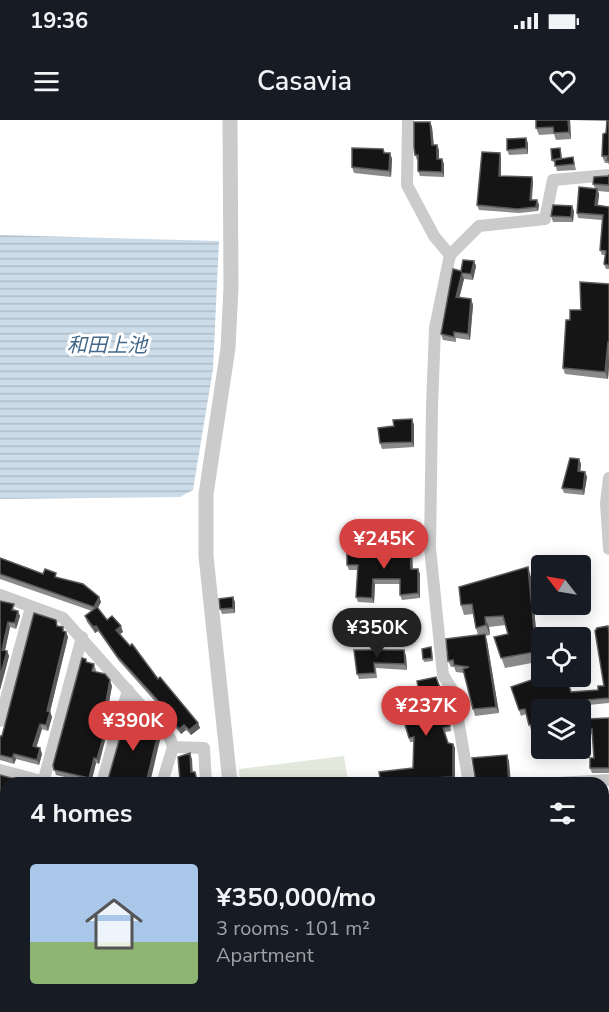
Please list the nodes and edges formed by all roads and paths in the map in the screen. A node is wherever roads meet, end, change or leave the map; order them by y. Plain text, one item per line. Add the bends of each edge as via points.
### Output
1 (230, 120) edge
2 (408, 120) edge
3 (609, 175) edge
4 (450, 255) junction
5 (609, 478) edge
6 (609, 549) edge
7 (0, 595) edge
8 (32, 607) junction
9 (82, 637) junction
10 (128, 690) junction
11 (0, 721) edge
12 (173, 747) junction
13 (0, 770) edge
14 (26, 777) edge
15 (46, 777) edge
16 (104, 777) edge
17 (164, 777) edge
18 (206, 777) edge
19 (229, 777) edge
20 (468, 777) edge

1 - 19 street via 228,348 206,494 206,556
2 - 4 street via 407,185 434,236
3 - 4 street via 553,180 546,219 479,226
4 - 20 street via 435,328 430,548 443,675 453,691
5 - 6 street
7 - 8 street
8 - 9 street via 63,618
8 - 11 street
9 - 10 street
9 - 15 street
10 - 12 street via 170,738
10 - 16 street
12 - 17 street
12 - 18 street via 204,748
13 - 14 street

